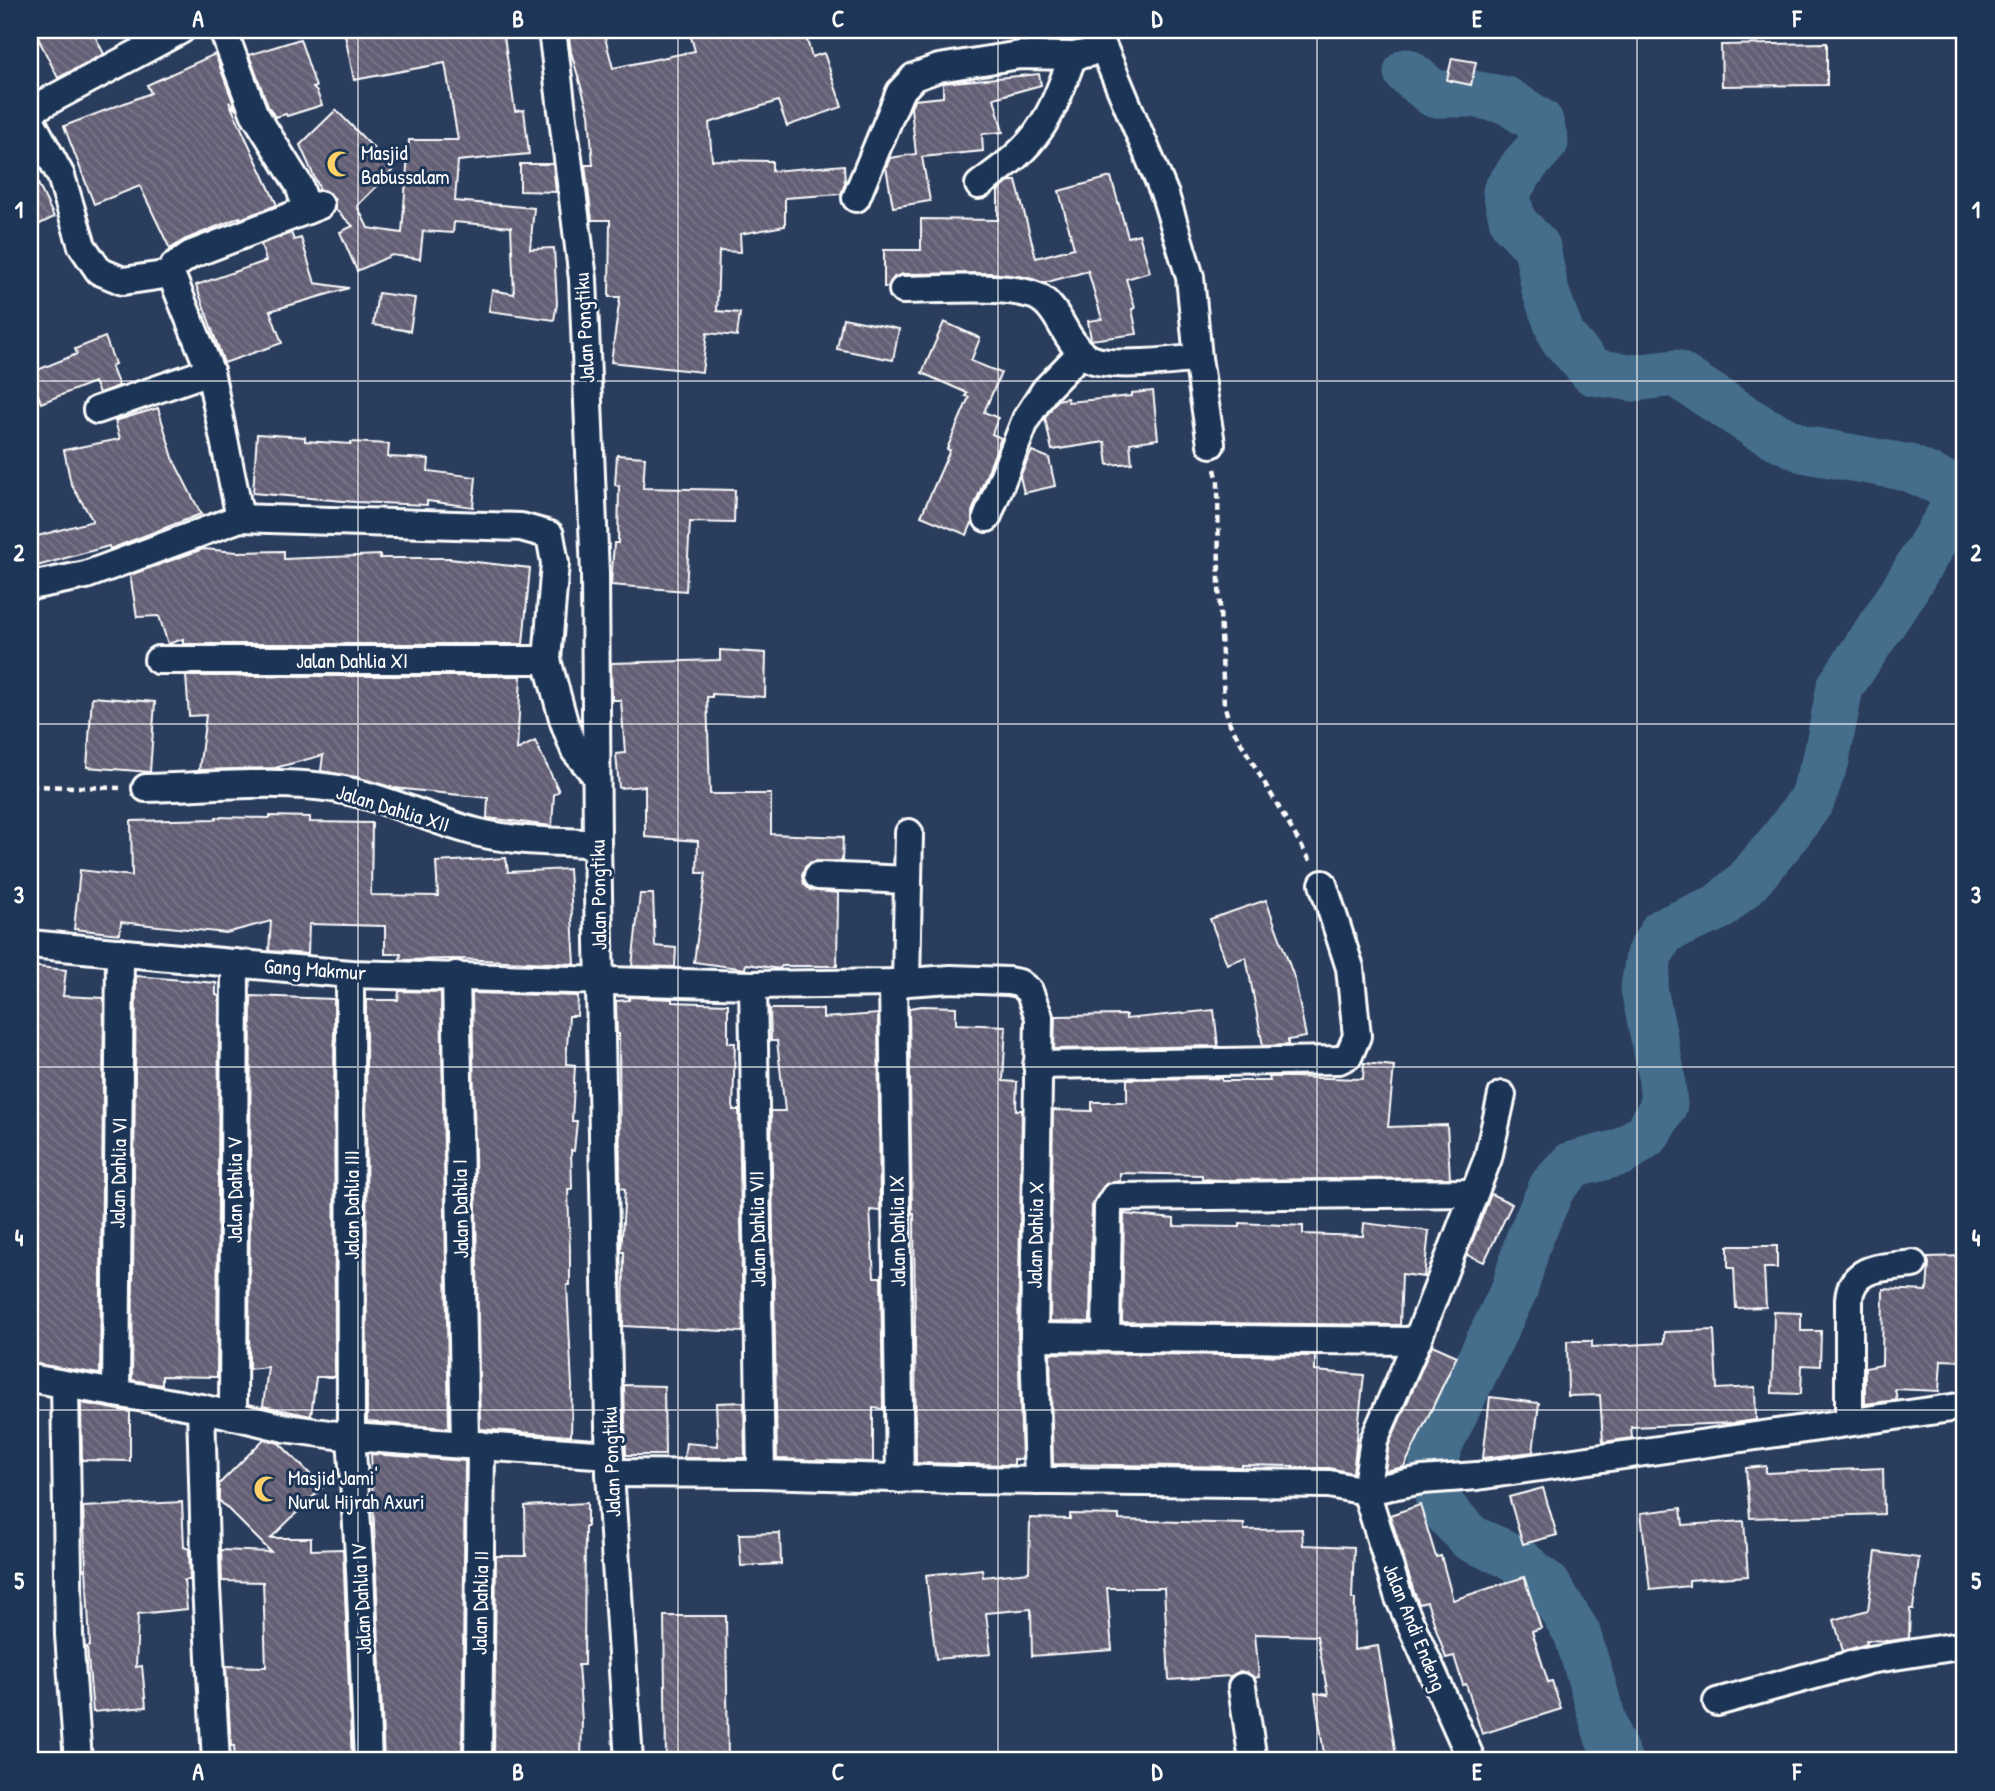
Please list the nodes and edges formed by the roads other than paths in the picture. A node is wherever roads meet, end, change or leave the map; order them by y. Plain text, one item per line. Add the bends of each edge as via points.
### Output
1 (181, 30) edge
2 (223, 30) edge
3 (552, 30) edge
4 (1101, 40) edge
5 (1073, 56) junction
6 (30, 111) edge
7 (30, 119) edge
8 (979, 185) dead end
9 (856, 198) dead end
10 (171, 274) junction
11 (903, 290) dead end
12 (1081, 353) junction
13 (1198, 358) junction
14 (210, 371) junction
15 (97, 410) dead end
16 (1211, 444) road end
17 (240, 518) junction
18 (987, 518) dead end
19 (30, 586) edge
20 (158, 660) dead end
21 (547, 660) junction
22 (596, 776) junction
23 (146, 788) road end
24 (909, 834) dead end
25 (597, 844) junction
26 (818, 876) dead end
27 (908, 880) junction
28 (1323, 884) road end
29 (30, 944) edge
30 (120, 952) junction
31 (234, 963) junction
32 (350, 974) junction
33 (456, 975) junction
34 (600, 981) junction
35 (900, 982) junction
36 (753, 985) junction
37 (1029, 991) joint
38 (1037, 1065) junction
39 (1502, 1095) dead end
40 (1474, 1193) junction
41 (1913, 1265) dead end
42 (1034, 1336) junction
43 (1107, 1336) junction
44 (1417, 1341) junction
45 (30, 1378) edge
46 (65, 1385) junction
47 (116, 1393) junction
48 (1965, 1406) edge
49 (201, 1408) junction
50 (233, 1416) junction
51 (1849, 1422) junction
52 (351, 1437) junction
53 (473, 1444) junction
54 (610, 1464) junction
55 (761, 1474) junction
56 (900, 1479) junction
57 (1038, 1481) junction
58 (1366, 1491) junction
59 (1965, 1645) edge
60 (1241, 1687) dead end
61 (1717, 1702) dead end
62 (78, 1761) edge
63 (216, 1761) edge
64 (368, 1761) edge
65 (478, 1761) edge
66 (629, 1761) edge
67 (1253, 1761) edge
68 (1472, 1761) edge

1 - 6 street
2 - 10 street via 254,113 313,207 190,255 174,266
3 - 22 street, Jalan Pongtiku via 583,279 595,575
4 - 5 street
4 - 13 street via 1165,195 1190,277
5 - 8 street via 1039,131
5 - 9 street via 1020,55 939,68 914,78 900,92
7 - 10 street via 61,176 82,246 99,271 123,281
10 - 14 street
11 - 12 street via 1019,290 1049,306
12 - 13 street via 1094,360 1132,363
12 - 18 street via 1045,390 1026,419
13 - 16 street
14 - 15 street
14 - 17 street
17 - 19 street via 86,575
17 - 21 street via 521,527 550,535 555,563
20 - 21 street, Jalan Dahlia XI
21 - 22 street via 575,751
22 - 25 street, Jalan Pongtiku
23 - 25 street, Jalan Dahlia XII via 307,785 353,792 481,834
24 - 27 street, Jalan Dahlia IX
25 - 34 street, Jalan Pongtiku
26 - 27 street
27 - 35 street, Jalan Dahlia IX
28 - 38 street via 1350,968 1357,1036 1349,1055 1339,1060
29 - 30 street, Gang Makmur
30 - 31 street, Gang Makmur
30 - 47 street, Jalan Dahlia VI
31 - 32 street, Gang Makmur
31 - 50 street, Jalan Dahlia V
32 - 33 street, Gang Makmur
32 - 52 street, Jalan Dahlia III
33 - 34 street, Gang Makmur
33 - 53 street, Jalan Dahlia I
34 - 36 street, Gang Makmur
34 - 54 street, Jalan Pongtiku
35 - 36 street, Gang Makmur
35 - 37 street, Gang Makmur via 1008,981
35 - 56 street, Jalan Dahlia IX
36 - 55 street, Jalan Dahlia VII
37 - 38 street, Jalan Dahlia X via 1039,1017
38 - 42 street, Jalan Dahlia X
39 - 40 street via 1488,1157
40 - 43 street via 1114,1197 1108,1208
40 - 44 street
41 - 51 street via 1868,1270 1852,1282
42 - 43 street
42 - 57 street, Jalan Dahlia X
43 - 44 street
44 - 58 street via 1374,1440
45 - 46 street
46 - 47 street
46 - 62 street via 69,1635
47 - 49 street
48 - 51 street
49 - 50 street
49 - 63 street
50 - 52 street
51 - 58 street
52 - 53 street
52 - 64 street, Jalan Dahlia IV
53 - 54 street
53 - 65 street, Jalan Dahlia II
54 - 55 street
54 - 66 street, Jalan Pongtiku
55 - 56 street
56 - 57 street
57 - 58 street via 1329,1484
58 - 68 street, Jalan Andi Endeng via 1399,1598
59 - 61 street via 1869,1660
60 - 67 street

